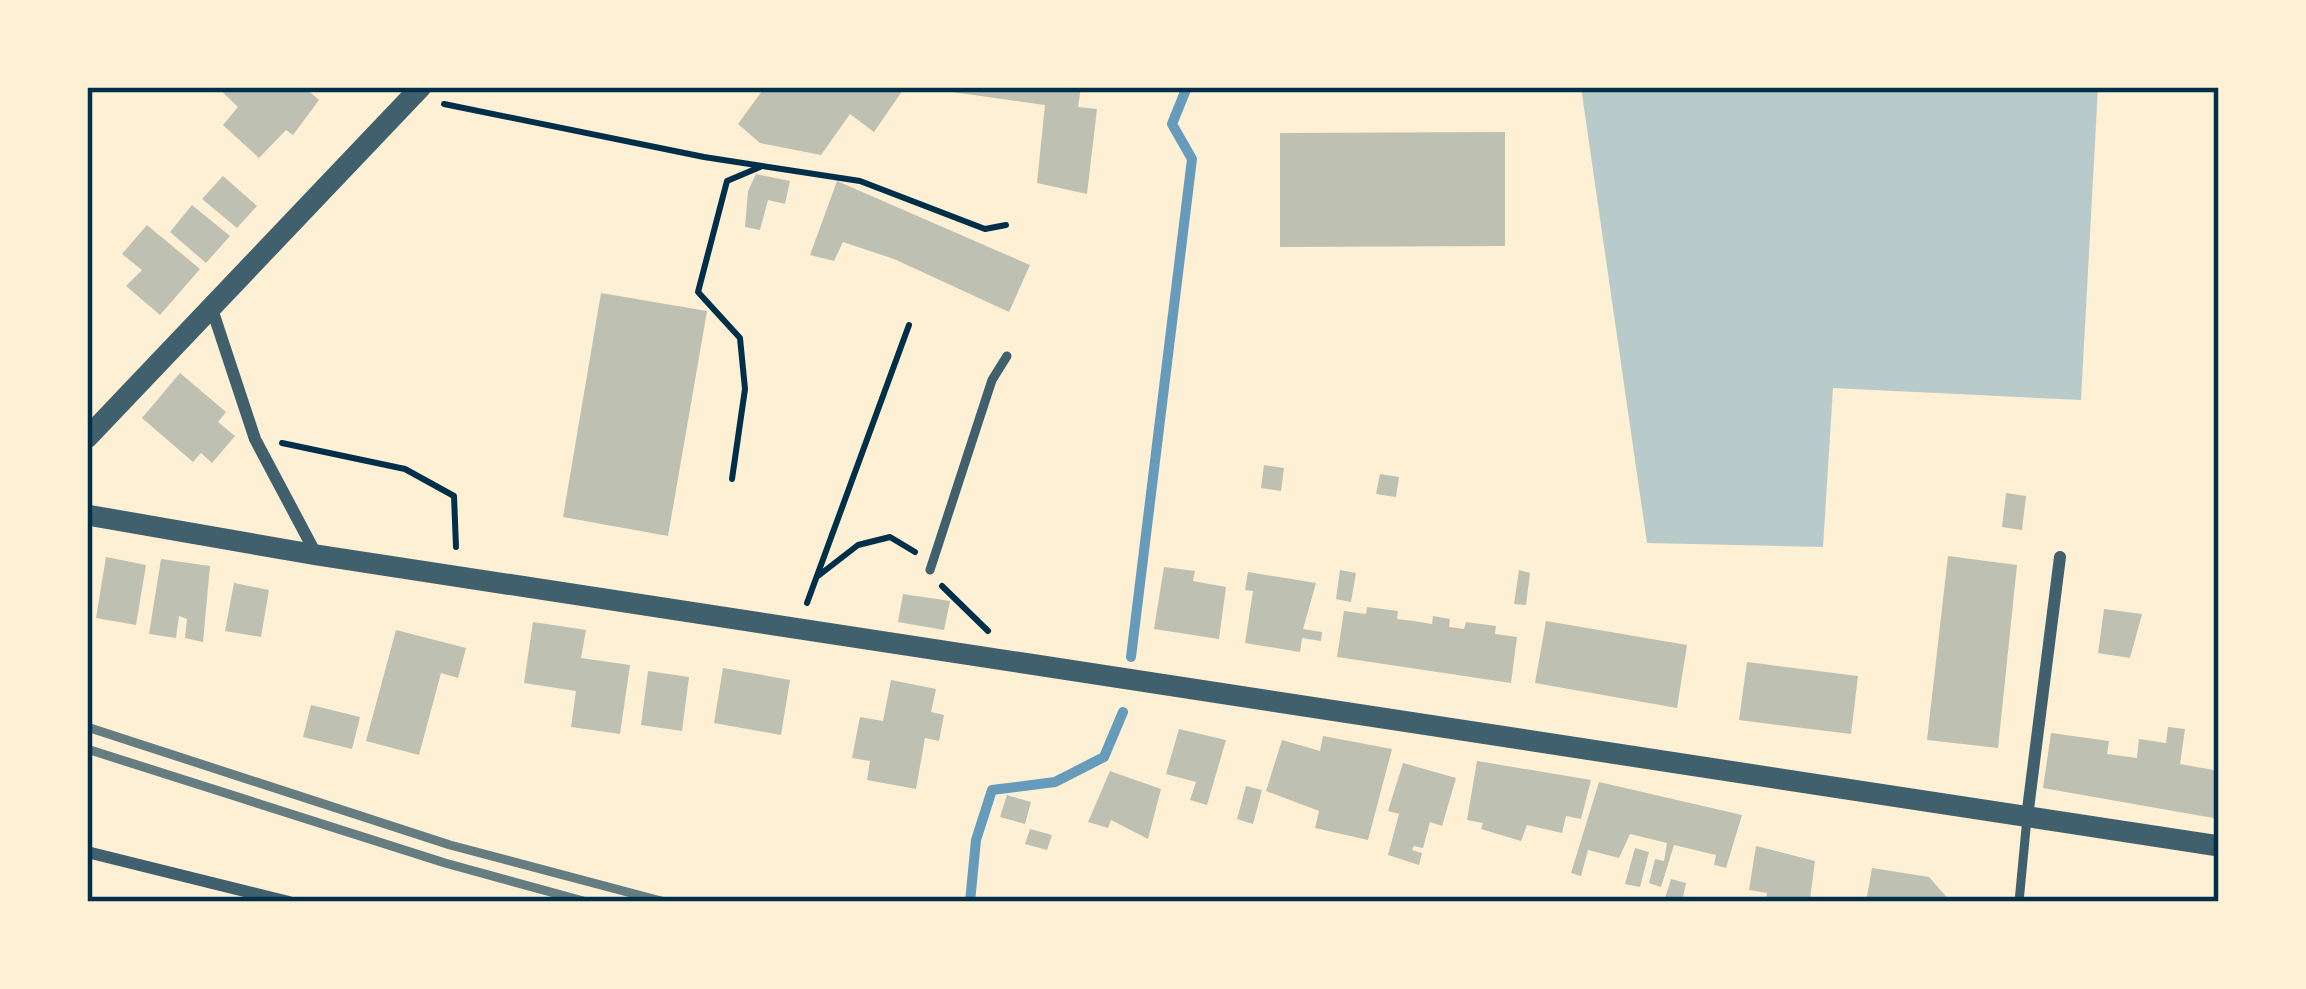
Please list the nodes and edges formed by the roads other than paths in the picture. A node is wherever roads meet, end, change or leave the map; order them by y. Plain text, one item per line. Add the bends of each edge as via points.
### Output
1 (416, 92) edge
2 (211, 303) junction
3 (1007, 356) dead end
4 (88, 434) edge
5 (87, 515) edge
6 (317, 555) junction
7 (2060, 557) dead end
8 (930, 570) dead end
9 (2026, 818) junction
10 (2219, 846) edge
11 (87, 852) edge
12 (289, 902) edge
13 (2019, 902) edge

1 - 2 street
2 - 4 street
2 - 6 street via 255,439
3 - 8 lane
5 - 6 street
6 - 9 street
7 - 9 street
9 - 10 street
9 - 13 lane
11 - 12 street

